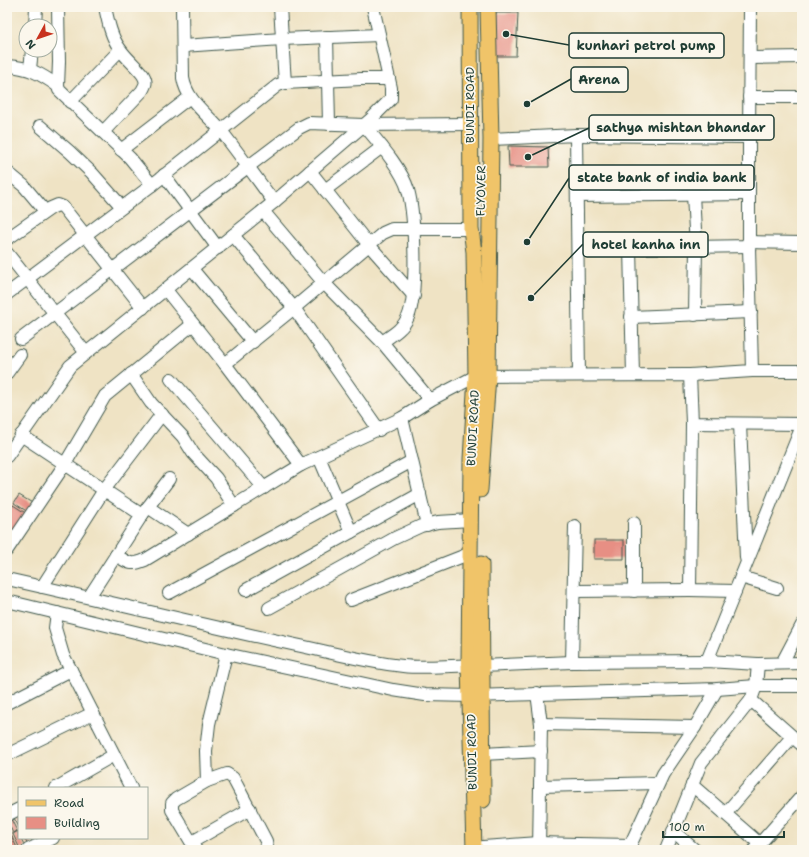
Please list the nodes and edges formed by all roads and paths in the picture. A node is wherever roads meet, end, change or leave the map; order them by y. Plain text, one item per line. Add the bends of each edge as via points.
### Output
1 (36, 7) edge
2 (58, 7) edge
3 (105, 7) edge
4 (182, 7) edge
5 (280, 7) edge
6 (373, 7) edge
7 (470, 7) edge
8 (480, 7) edge
9 (488, 7) edge
10 (750, 7) edge
11 (35, 18) edge
12 (379, 35) junction
13 (327, 37) junction
14 (282, 39) junction
15 (183, 46) junction
16 (120, 50) junction
17 (802, 57) edge
18 (31, 58) edge
19 (750, 58) junction
20 (7, 66) edge
21 (30, 69) junction
22 (389, 79) junction
23 (328, 80) junction
24 (285, 83) junction
25 (58, 86) junction
26 (190, 97) junction
27 (749, 97) junction
28 (802, 97) edge
29 (70, 102) junction
30 (329, 124) junction
31 (470, 124) junction
32 (364, 125) junction
33 (40, 126) dead end
34 (221, 131) junction
35 (103, 132) junction
36 (576, 135) junction
37 (748, 137) junction
38 (491, 139) junction
39 (382, 147) junction
40 (121, 150) junction
41 (247, 166) junction
42 (310, 171) junction
43 (8, 174) edge
44 (164, 175) junction
45 (152, 185) junction
46 (325, 190) junction
47 (749, 194) junction
48 (693, 195) junction
49 (577, 196) junction
50 (274, 202) junction
51 (122, 207) junction
52 (190, 210) junction
53 (45, 211) junction
54 (263, 211) junction
55 (476, 228) junction
56 (414, 230) junction
57 (86, 234) junction
58 (233, 235) junction
59 (7, 239) edge
60 (802, 243) edge
61 (748, 244) junction
62 (369, 245) junction
63 (696, 247) junction
64 (218, 248) junction
65 (630, 248) junction
66 (578, 249) junction
67 (7, 253) edge
68 (192, 268) junction
69 (113, 269) junction
70 (27, 279) junction
71 (324, 283) junction
72 (166, 290) junction
73 (7, 294) edge
74 (414, 296) junction
75 (143, 308) junction
76 (294, 308) junction
77 (751, 312) junction
78 (54, 314) junction
79 (695, 315) junction
80 (632, 317) junction
81 (193, 324) junction
82 (21, 339) dead end
83 (253, 342) junction
84 (382, 342) junction
85 (86, 353) junction
86 (20, 355) dead end
87 (225, 364) junction
88 (752, 371) junction
89 (802, 371) edge
90 (7, 373) edge
91 (131, 374) junction
92 (579, 375) junction
93 (633, 375) junction
94 (690, 375) junction
95 (482, 376) junction
96 (171, 379) dead end
97 (430, 400) junction
98 (162, 414) junction
99 (402, 418) junction
100 (692, 423) junction
101 (740, 424) junction
102 (802, 425) edge
103 (379, 430) junction
104 (21, 435) junction
105 (7, 456) edge
106 (319, 457) junction
107 (412, 461) junction
108 (65, 464) junction
109 (301, 465) junction
110 (169, 478) dead end
111 (264, 488) junction
112 (104, 490) junction
113 (420, 494) junction
114 (338, 502) junction
115 (234, 506) junction
116 (145, 511) junction
117 (471, 520) junction
118 (634, 523) dead end
119 (427, 525) junction
120 (575, 526) dead end
121 (351, 532) junction
122 (188, 534) junction
123 (7, 550) edge
124 (471, 553) junction
125 (116, 555) junction
126 (746, 563) junction
127 (741, 577) junction
128 (7, 579) edge
129 (42, 587) junction
130 (777, 588) dead end
131 (246, 590) dead end
132 (690, 590) junction
133 (574, 591) junction
134 (634, 591) junction
135 (735, 591) junction
136 (169, 593) dead end
137 (89, 597) junction
138 (351, 600) dead end
139 (7, 601) edge
140 (269, 608) dead end
141 (57, 613) junction
142 (802, 625) edge
143 (226, 654) junction
144 (707, 661) junction
145 (572, 662) junction
146 (782, 663) junction
147 (802, 663) edge
148 (758, 664) junction
149 (476, 665) junction
150 (71, 670) junction
151 (756, 686) junction
152 (802, 686) edge
153 (717, 689) junction
154 (537, 693) junction
155 (476, 696) junction
156 (751, 700) junction
157 (7, 703) edge
158 (93, 713) junction
159 (541, 724) junction
160 (695, 727) junction
161 (792, 736) junction
162 (802, 745) edge
163 (541, 751) junction
164 (483, 754) junction
165 (7, 755) edge
166 (114, 755) junction
167 (207, 781) junction
168 (658, 783) junction
169 (692, 785) junction
170 (540, 786) junction
171 (58, 787) edge
172 (130, 787) edge
173 (802, 796) edge
174 (250, 809) junction
175 (18, 810) edge
176 (725, 814) junction
177 (7, 815) edge
178 (673, 831) junction
179 (51, 839) edge
180 (194, 846) edge
181 (539, 847) edge
182 (577, 847) edge
183 (630, 847) edge
184 (757, 847) edge
185 (480, 849) edge
186 (28, 850) edge
187 (265, 850) edge
188 (666, 850) edge
189 (695, 850) edge

1 - 11 street
2 - 25 street
3 - 16 street
4 - 15 street
5 - 14 street
6 - 12 street
7 - 31 main road, BUNDI ROAD
8 - 55 main road, FLYOVER via 482,122
9 - 38 main road, BUNDI ROAD
10 - 19 street
12 - 13 street
12 - 22 street
13 - 14 street
13 - 23 street
14 - 15 street
14 - 24 street
15 - 26 street via 183,78
16 - 29 street
16 - 35 street via 143,75 146,84
17 - 19 street
18 - 21 street
19 - 27 street
20 - 21 street
21 - 25 street
22 - 23 street
22 - 32 street via 391,99
23 - 24 street
23 - 30 street
24 - 34 street
25 - 29 street
26 - 34 street
26 - 40 street
27 - 28 street
27 - 37 street
29 - 35 street
30 - 32 street
30 - 41 street via 309,123 299,128
31 - 32 street
31 - 55 main road, BUNDI ROAD
32 - 39 street
32 - 42 street
33 - 51 street via 92,173
34 - 41 street
34 - 44 street
35 - 40 street
36 - 37 street
36 - 38 street
36 - 49 street
37 - 47 street
38 - 95 main road, BUNDI ROAD
39 - 46 street
39 - 56 street via 399,171 408,190
40 - 45 street
41 - 50 street
41 - 52 street
42 - 46 street
42 - 50 street
43 - 53 street via 24,186
44 - 45 street
44 - 52 street
45 - 51 street
46 - 62 street
47 - 48 street
47 - 61 street
48 - 49 street
48 - 63 street
49 - 66 street
50 - 54 street
51 - 57 street
52 - 64 street
52 - 69 street
53 - 57 street via 58,205 63,207
53 - 59 street
54 - 58 street
54 - 71 street
55 - 56 street
55 - 95 main road, BUNDI ROAD via 474,252
56 - 62 street via 392,229
56 - 74 street
57 - 69 street
57 - 70 street
58 - 64 street
58 - 76 street
60 - 61 street
61 - 63 street
61 - 77 street
62 - 71 street
62 - 74 street
63 - 65 street
63 - 79 street
64 - 68 street
65 - 66 street
65 - 80 street
66 - 92 street
67 - 70 street
68 - 72 street
68 - 83 street
69 - 75 street
69 - 78 street
70 - 73 street
70 - 78 street
71 - 76 street
71 - 84 street
72 - 75 street
72 - 81 street
74 - 84 street via 403,326
75 - 85 street
76 - 83 street
76 - 103 street
77 - 79 street
77 - 88 street
78 - 82 street
78 - 85 street
79 - 80 street
80 - 93 street
81 - 87 street
81 - 91 street
83 - 87 street
84 - 97 street
85 - 104 street via 70,366
86 - 90 street
87 - 109 street
88 - 89 street
88 - 94 street
91 - 98 street
91 - 108 street via 104,396
92 - 93 street
92 - 95 street
93 - 94 street
94 - 100 street
95 - 97 street
95 - 117 main road, BUNDI ROAD via 471,459
95 - 149 main road, BUNDI ROAD
96 - 111 street
97 - 99 street
98 - 112 street
98 - 115 street via 216,478
99 - 103 street
99 - 107 street
100 - 101 street
100 - 132 street
101 - 102 street
101 - 126 street
102 - 126 street
103 - 106 street
104 - 105 street
104 - 108 street
106 - 109 street
106 - 114 street
107 - 113 street
107 - 114 street
108 - 112 street
108 - 123 street
109 - 111 street
110 - 116 street
111 - 115 street
112 - 116 street
112 - 129 street
113 - 119 street
113 - 121 street
114 - 121 street
114 - 136 street
115 - 122 street
116 - 122 street
116 - 125 street
117 - 119 street
117 - 124 main road, BUNDI ROAD
118 - 134 street
119 - 140 street via 395,538
120 - 133 street
121 - 131 street
122 - 125 street via 136,564 128,564
124 - 138 street
124 - 149 main road, BUNDI ROAD
125 - 137 street
126 - 127 street
127 - 130 street
127 - 135 street
128 - 129 street
129 - 137 street
132 - 134 street
132 - 135 street
133 - 134 street
133 - 145 street
135 - 144 street
137 - 149 street via 405,667
139 - 141 street
141 - 143 street
141 - 150 street via 55,628 63,655
142 - 146 street
143 - 155 street via 393,690 425,695
143 - 167 street via 209,724 206,751
144 - 145 street
144 - 148 street
145 - 149 street
146 - 147 street
146 - 148 street
148 - 151 street
149 - 155 main road, BUNDI ROAD
150 - 157 street
150 - 158 street
151 - 152 street
151 - 153 street
151 - 156 street
153 - 154 street
153 - 160 street
154 - 155 street
154 - 159 street
155 - 164 main road, BUNDI ROAD
155 - 185 main road, BUNDI ROAD
156 - 161 street
156 - 169 street via 701,763
158 - 165 street
158 - 166 street
159 - 160 street
159 - 163 street
160 - 168 street
161 - 162 street
161 - 176 street
163 - 164 street
163 - 170 street
164 - 185 main road, BUNDI ROAD
166 - 171 street
166 - 172 street
167 - 174 street via 227,774 233,778
167 - 180 street via 172,803 172,810
168 - 170 street
168 - 183 street
169 - 176 street
169 - 178 street
170 - 181 street
173 - 184 street
174 - 180 street
174 - 187 street via 266,841
175 - 177 street
176 - 184 street
178 - 188 street
178 - 189 street
179 - 186 street
181 - 182 street
181 - 185 street
182 - 183 street

